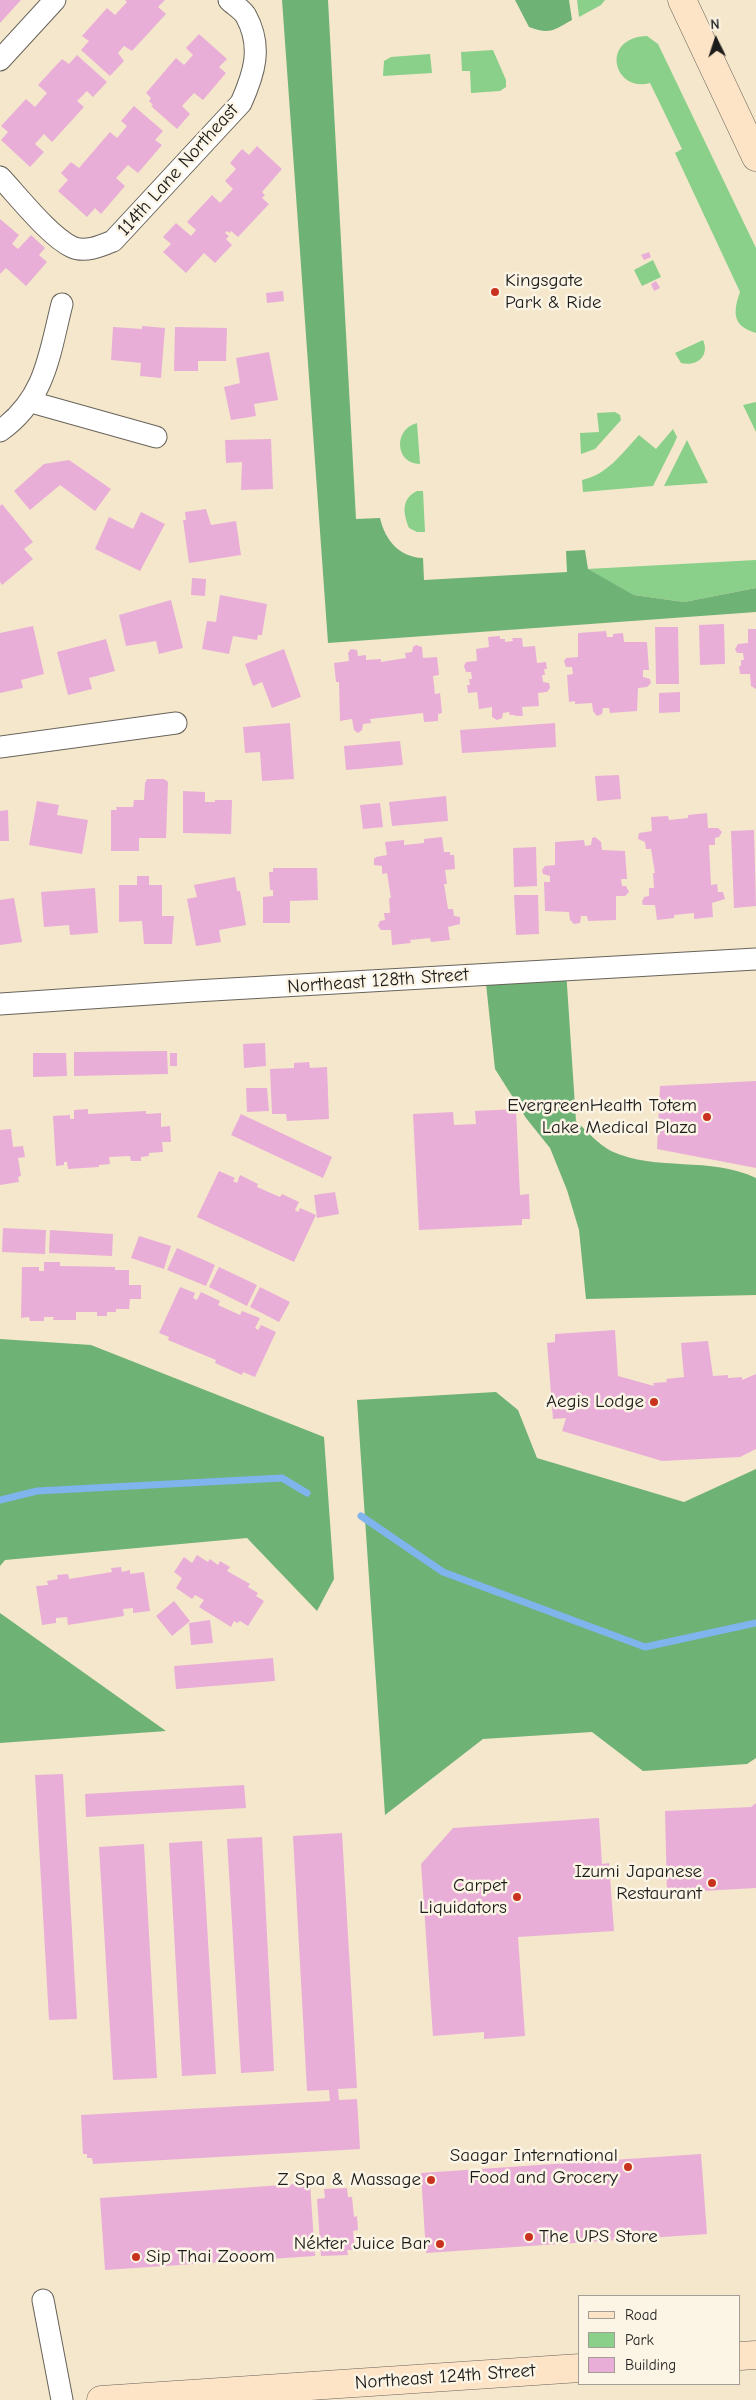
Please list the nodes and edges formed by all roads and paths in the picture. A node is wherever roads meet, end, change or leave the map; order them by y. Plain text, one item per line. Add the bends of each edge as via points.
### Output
1 (56, 0) edge
2 (229, 0) edge
3 (681, 0) edge
4 (0, 60) edge
5 (756, 157) edge
6 (0, 177) edge
7 (62, 304) dead end
8 (31, 402) junction
9 (0, 431) edge
10 (156, 437) dead end
11 (176, 723) dead end
12 (0, 747) edge
13 (756, 959) edge
14 (0, 1004) edge
15 (43, 2300) dead end
16 (756, 2355) edge
17 (741, 2356) edge
18 (578, 2368) edge
19 (62, 2400) edge
20 (101, 2400) edge

1 - 4 street
2 - 6 street, 114th Lane Northeast via 246,15 256,47 252,78 240,103 113,241 95,248 73,248 56,236
3 - 5 main road
7 - 8 street via 46,368
8 - 9 street
8 - 10 street
11 - 12 street
13 - 14 street, Northeast 128th Street
15 - 19 street
16 - 17 main road
18 - 20 main road, Northeast 124th Street

